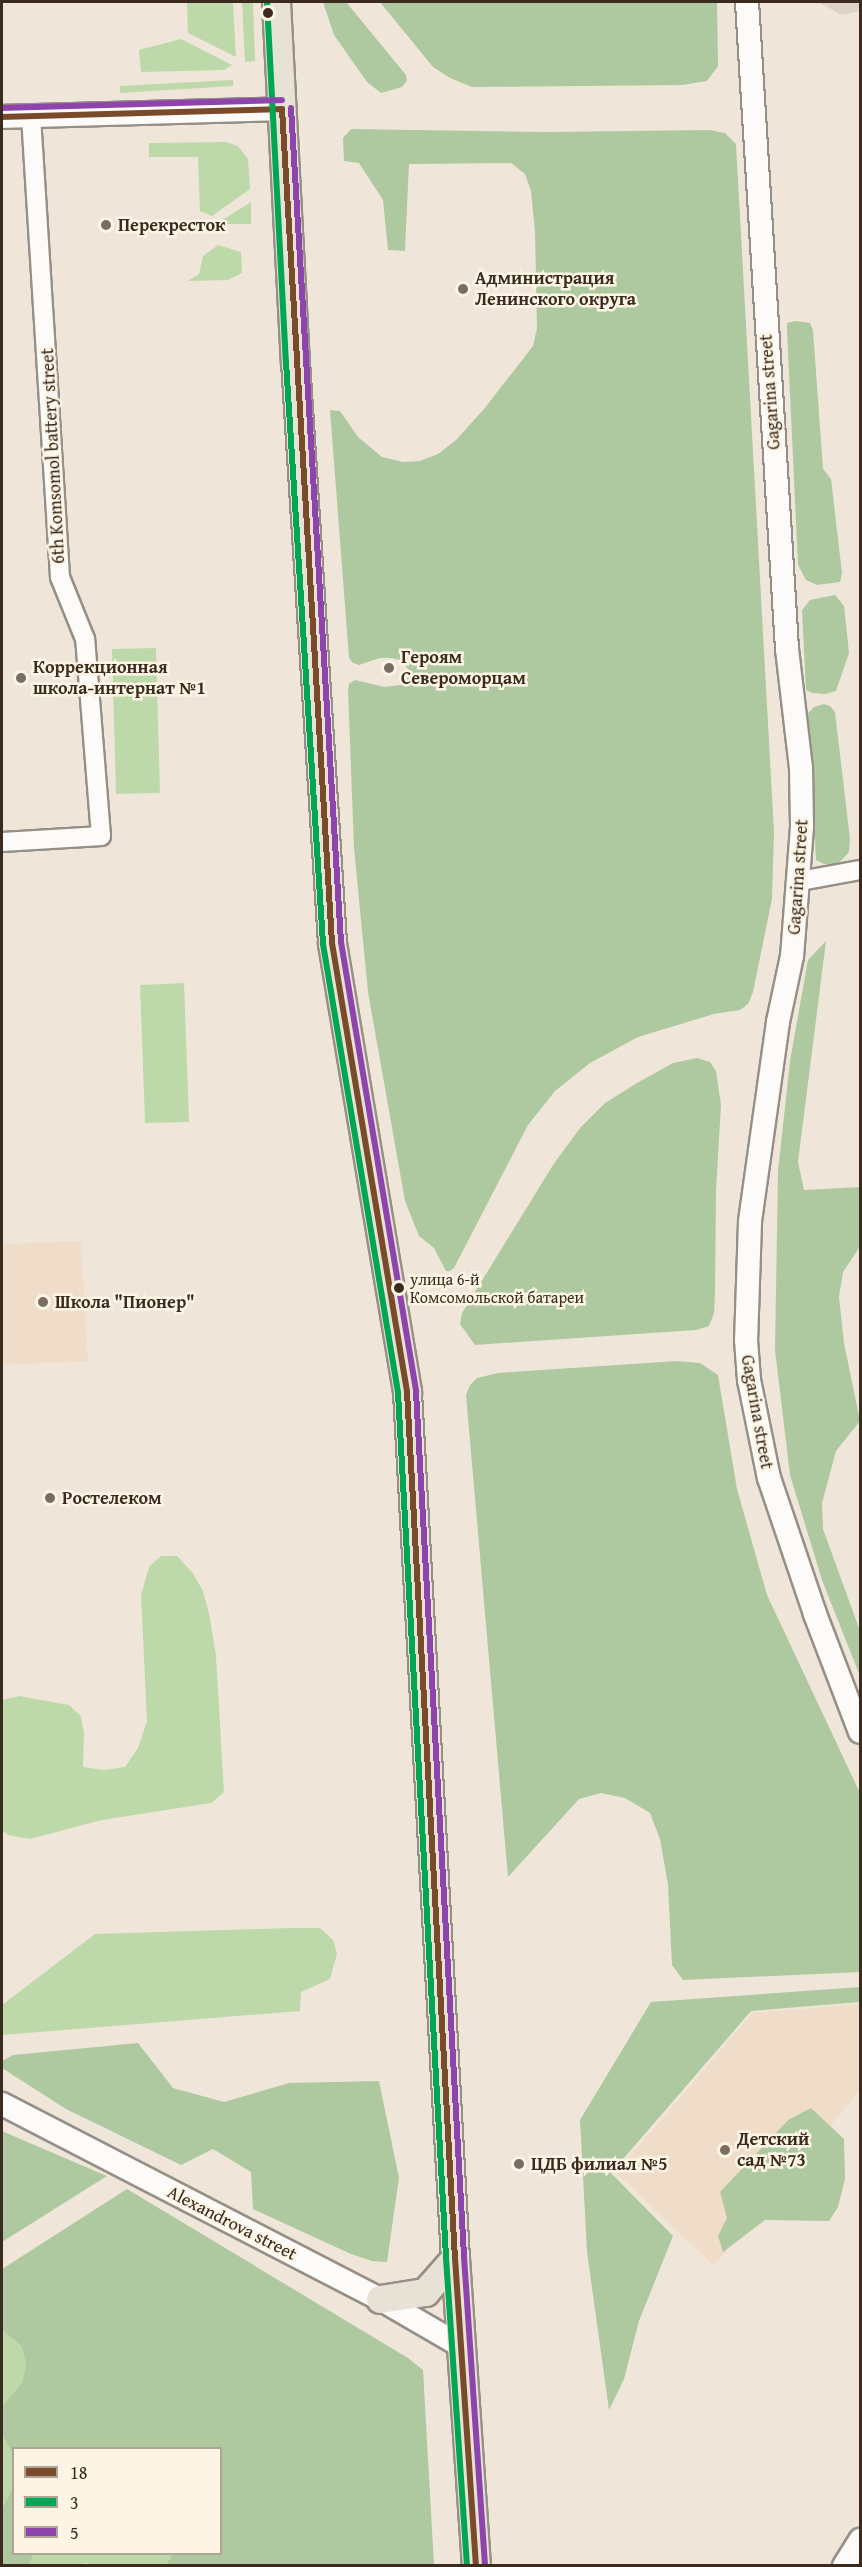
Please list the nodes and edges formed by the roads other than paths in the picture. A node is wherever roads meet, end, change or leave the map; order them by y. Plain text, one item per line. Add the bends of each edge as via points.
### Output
1 (276, 2) edge
2 (747, 2) edge
3 (282, 110) junction
4 (31, 116) junction
5 (2, 117) edge
6 (2, 842) edge
7 (861, 870) edge
8 (800, 881) junction
9 (861, 1732) edge
10 (2, 2104) edge
11 (455, 2258) junction
12 (380, 2299) junction
13 (461, 2346) junction
14 (861, 2540) edge
15 (476, 2565) edge
16 (844, 2565) edge

1 - 3 main road
2 - 8 street, Gagarina street via 787,650 801,768
3 - 4 street
3 - 11 main road via 332,943 408,1392
4 - 5 street
4 - 6 street, 6th Komsomol battery street via 60,577 85,639 101,836
7 - 8 street
8 - 9 street, Gagarina street via 750,1222 746,1340 749,1380 769,1478 815,1614
10 - 12 street, Alexandrova street
11 - 12 main road via 425,2292
11 - 13 main road
12 - 13 street, Alexandrova street
13 - 15 main road
14 - 16 street

